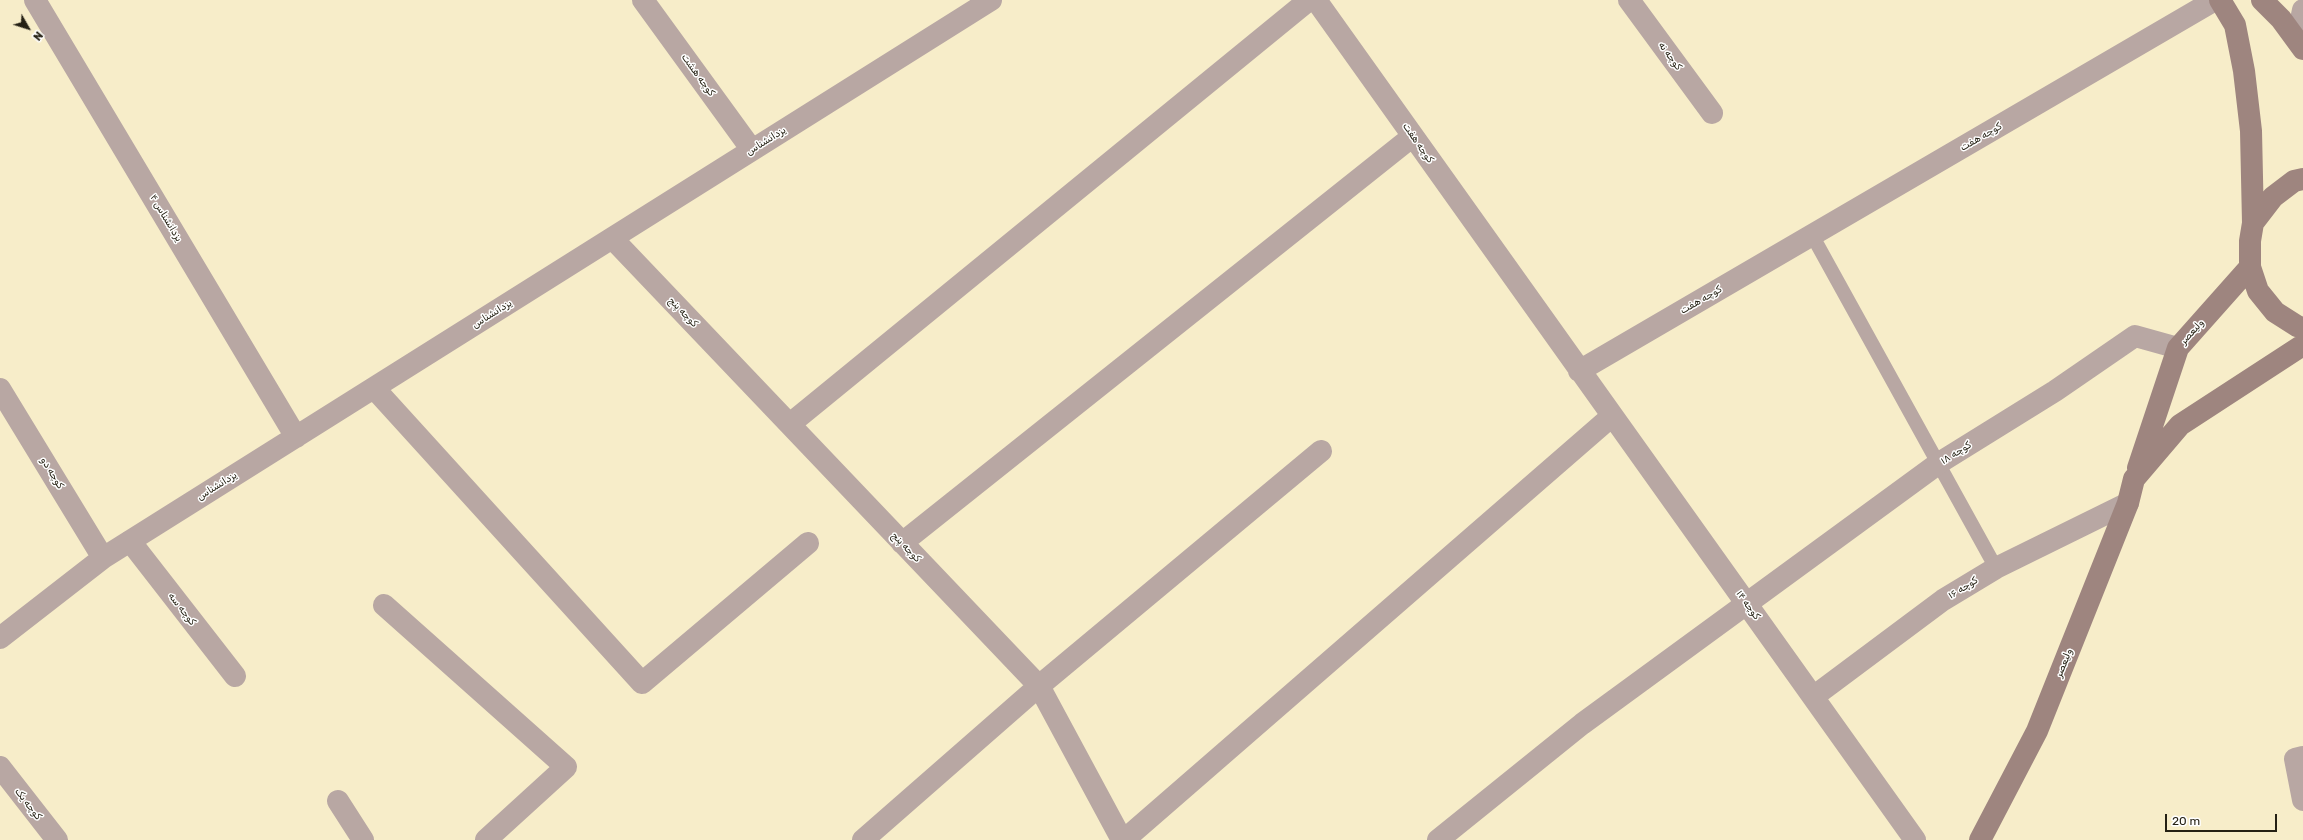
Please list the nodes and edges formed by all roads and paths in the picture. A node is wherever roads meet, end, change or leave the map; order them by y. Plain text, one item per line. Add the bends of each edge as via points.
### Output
1 (35, 0) edge
2 (643, 0) edge
3 (991, 0) edge
4 (1309, 0) edge
5 (1316, 0) edge
6 (1629, 0) edge
7 (2215, 0) edge
8 (2220, 0) edge
9 (2262, 0) edge
10 (2303, 10) edge
11 (2300, 44) edge
12 (1712, 113) dead end
13 (1413, 136) junction
14 (752, 150) junction
15 (2303, 179) edge
16 (2253, 223) junction
17 (1812, 235) junction
18 (612, 238) junction
19 (2250, 267) junction
20 (2303, 328) edge
21 (2303, 345) edge
22 (2178, 348) junction
23 (1579, 371) junction
24 (374, 388) junction
25 (0, 389) edge
26 (1612, 416) junction
27 (790, 424) junction
28 (296, 437) junction
29 (1321, 451) dead end
30 (1939, 463) junction
31 (2134, 479) junction
32 (2128, 503) junction
33 (130, 541) junction
34 (808, 543) dead end
35 (902, 543) junction
36 (103, 558) junction
37 (1996, 568) junction
38 (1747, 604) junction
39 (384, 605) dead end
40 (0, 638) edge
41 (235, 676) dead end
42 (1039, 686) junction
43 (1813, 697) junction
44 (2303, 757) edge
45 (0, 767) edge
46 (2303, 800) edge
47 (338, 801) dead end
48 (57, 840) edge
49 (363, 840) edge
50 (486, 840) edge
51 (863, 840) edge
52 (1123, 840) edge
53 (1438, 840) edge
54 (1916, 840) edge
55 (1980, 840) edge

1 - 28 street, یزدانشناس ۴
2 - 14 street, کوچه هشت
3 - 14 street, یزدانشناس
4 - 27 street
5 - 13 street, کوچه هفت
6 - 12 street, کوچه نه
7 - 17 street, کوچه هفت
8 - 16 street via 2235,25 2244,71 2251,131
9 - 11 street
10 - 11 street
13 - 23 street, کوچه هفت
13 - 35 street
14 - 18 street, یزدانشناس
15 - 16 street via 2294,181 2273,196
16 - 19 street
17 - 23 street, کوچه هفت
17 - 30 lane
18 - 24 street, یزدانشناس
18 - 27 street, کوچه پنج
19 - 20 street via 2258,291 2275,312
19 - 22 street, ولیعصر
21 - 31 street, ولیعصر via 2180,425
22 - 30 street, کوچه ۱۸ via 2135,336 2055,391
22 - 31 street, ولیعصر
23 - 26 street, کوچه ۱۴
24 - 28 street, یزدانشناس
24 - 34 street via 642,683
25 - 36 street, کوچه دو
26 - 38 street, کوچه ۱۴
26 - 52 street
27 - 35 street, کوچه پنج
28 - 33 street, یزدانشناس
29 - 42 street
30 - 37 lane
30 - 38 street, کوچه ۱۸
31 - 32 street, ولیعصر
32 - 37 street, کوچه ۱۶
32 - 55 street, ولیعصر via 2037,731
33 - 36 street, یزدانشناس
33 - 41 street, کوچه سه
35 - 42 street, کوچه پنج
36 - 40 street, یزدانشناس
37 - 43 street, کوچه ۱۶ via 1943,600
38 - 43 street, کوچه ۱۴
38 - 53 street, کوچه ۱۸ via 1582,724
39 - 50 street via 566,767
42 - 51 street
42 - 52 street, کوچه پنج
43 - 54 street, کوچه ۱۴
44 - 46 street via 2295,759
45 - 48 street, کوچه یک
47 - 49 street

